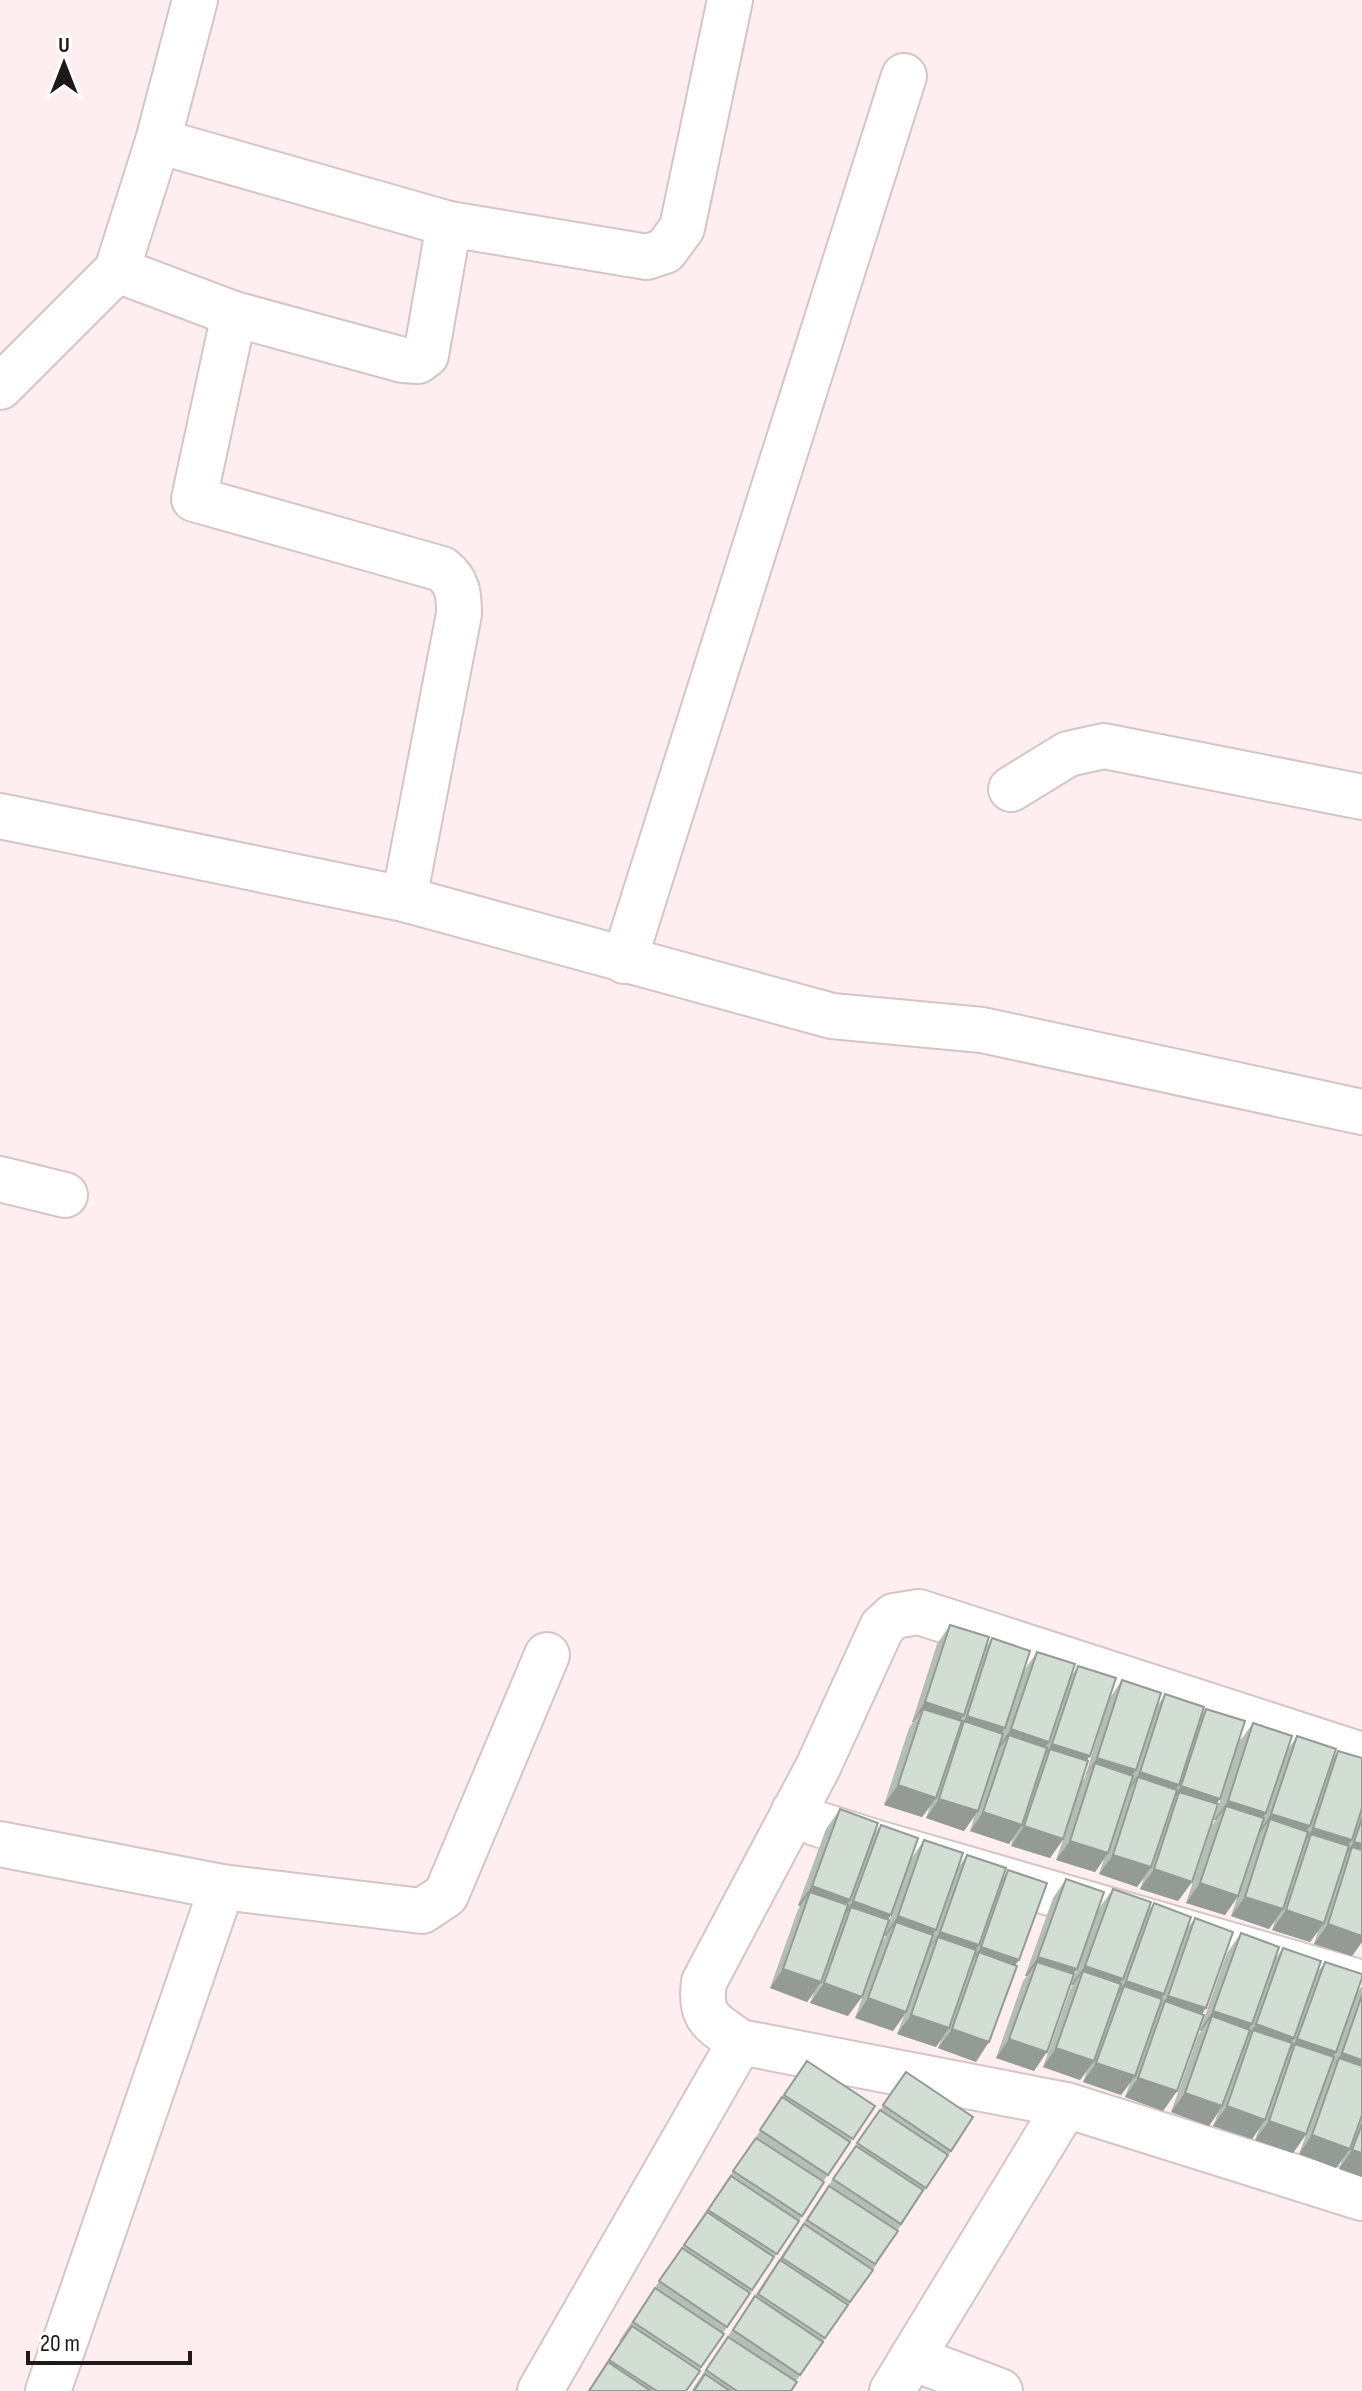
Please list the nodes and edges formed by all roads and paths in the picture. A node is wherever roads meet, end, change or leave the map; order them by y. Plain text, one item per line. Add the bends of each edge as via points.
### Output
1 (195, 0) edge
2 (727, 1) edge
3 (904, 76) dead end
4 (158, 141) junction
5 (449, 224) junction
6 (117, 270) junction
7 (234, 314) junction
8 (0, 387) edge
9 (1011, 789) dead end
10 (1362, 797) edge
11 (0, 816) edge
12 (404, 899) junction
13 (624, 961) junction
14 (1362, 1112) edge
15 (0, 1179) edge
16 (65, 1195) dead end
17 (547, 1655) dead end
18 (1362, 1755) edge
19 (794, 1811) junction
20 (0, 1844) edge
21 (222, 1887) junction
22 (1362, 1983) edge
23 (740, 2042) junction
24 (1066, 2105) junction
25 (1362, 2198) edge
26 (902, 2375) edge
27 (48, 2391) edge
28 (540, 2391) edge
29 (1000, 2391) edge

1 - 4 street
2 - 5 street via 682,228 665,251 647,257
3 - 13 street
4 - 5 street
4 - 6 street
5 - 7 street via 426,355 418,361
6 - 7 street
6 - 8 street
7 - 12 street via 194,499 442,569 459,593
9 - 10 street via 1068,754 1104,746
11 - 12 street
12 - 13 street
13 - 14 street via 832,1016 982,1030
15 - 16 street
17 - 21 street via 446,1895 422,1911
18 - 19 street via 919,1612 905,1612 882,1627
19 - 22 street via 874,1842
19 - 23 street via 704,1982 701,2004 709,2020
20 - 21 street
21 - 27 street
23 - 24 street
23 - 28 street
24 - 25 street
24 - 26 street
26 - 29 street

